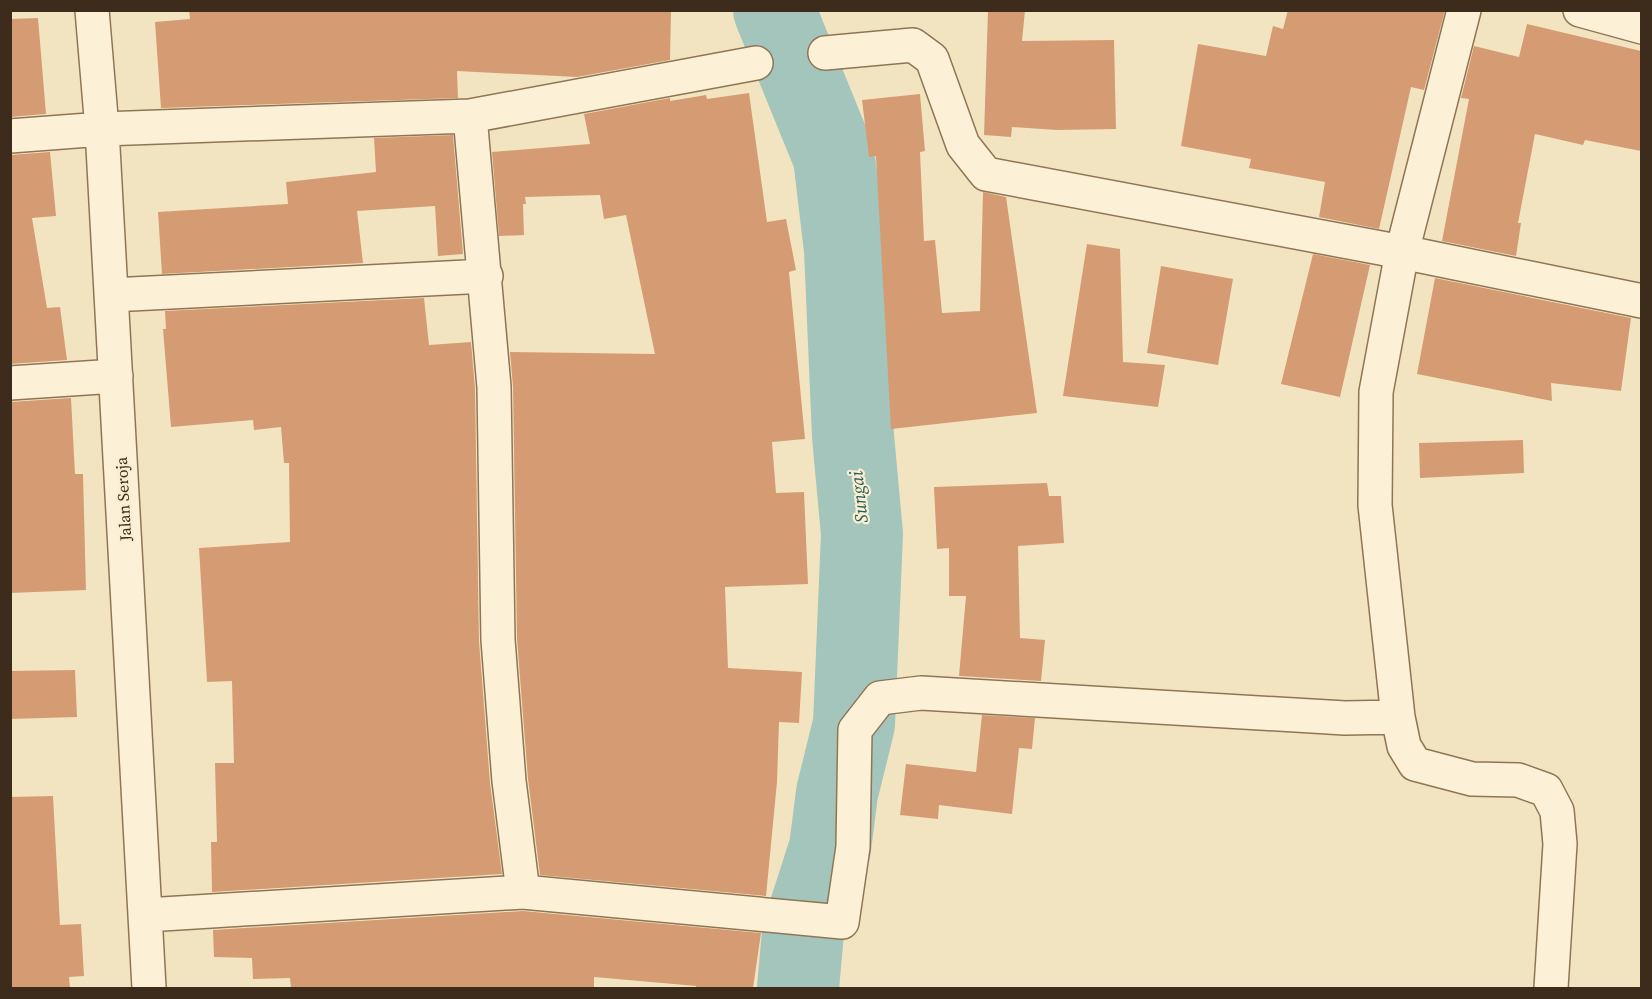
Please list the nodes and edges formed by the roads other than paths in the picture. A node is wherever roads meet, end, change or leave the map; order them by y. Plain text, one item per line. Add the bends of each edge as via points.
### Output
1 (92, 10) edge
2 (1464, 10) edge
3 (1580, 10) edge
4 (1641, 27) edge
5 (825, 53) dead end
6 (756, 63) dead end
7 (470, 116) junction
8 (102, 129) junction
9 (10, 136) edge
10 (1402, 252) junction
11 (486, 276) junction
12 (111, 295) junction
13 (1641, 301) edge
14 (116, 376) junction
15 (10, 383) edge
16 (1398, 717) junction
17 (523, 892) junction
18 (146, 915) junction
19 (149, 988) edge
20 (1551, 988) edge

1 - 8 street, Jalan Seroja
2 - 10 street
3 - 4 street
5 - 10 street via 914,45 932,59 963,145 986,174
6 - 7 street
7 - 8 street
7 - 11 street
8 - 9 street
8 - 12 street, Jalan Seroja
10 - 13 street
10 - 16 street via 1376,392 1375,460 1375,505
11 - 12 street
11 - 17 street via 494,387 498,640
12 - 14 street, Jalan Seroja
14 - 15 street
14 - 18 street, Jalan Seroja
16 - 17 street via 1345,718 921,693 880,698 855,730 853,847 842,922
16 - 20 street via 1404,746 1415,764 1472,779 1518,780 1546,790 1557,811 1560,844
17 - 18 street
18 - 19 street, Jalan Seroja

